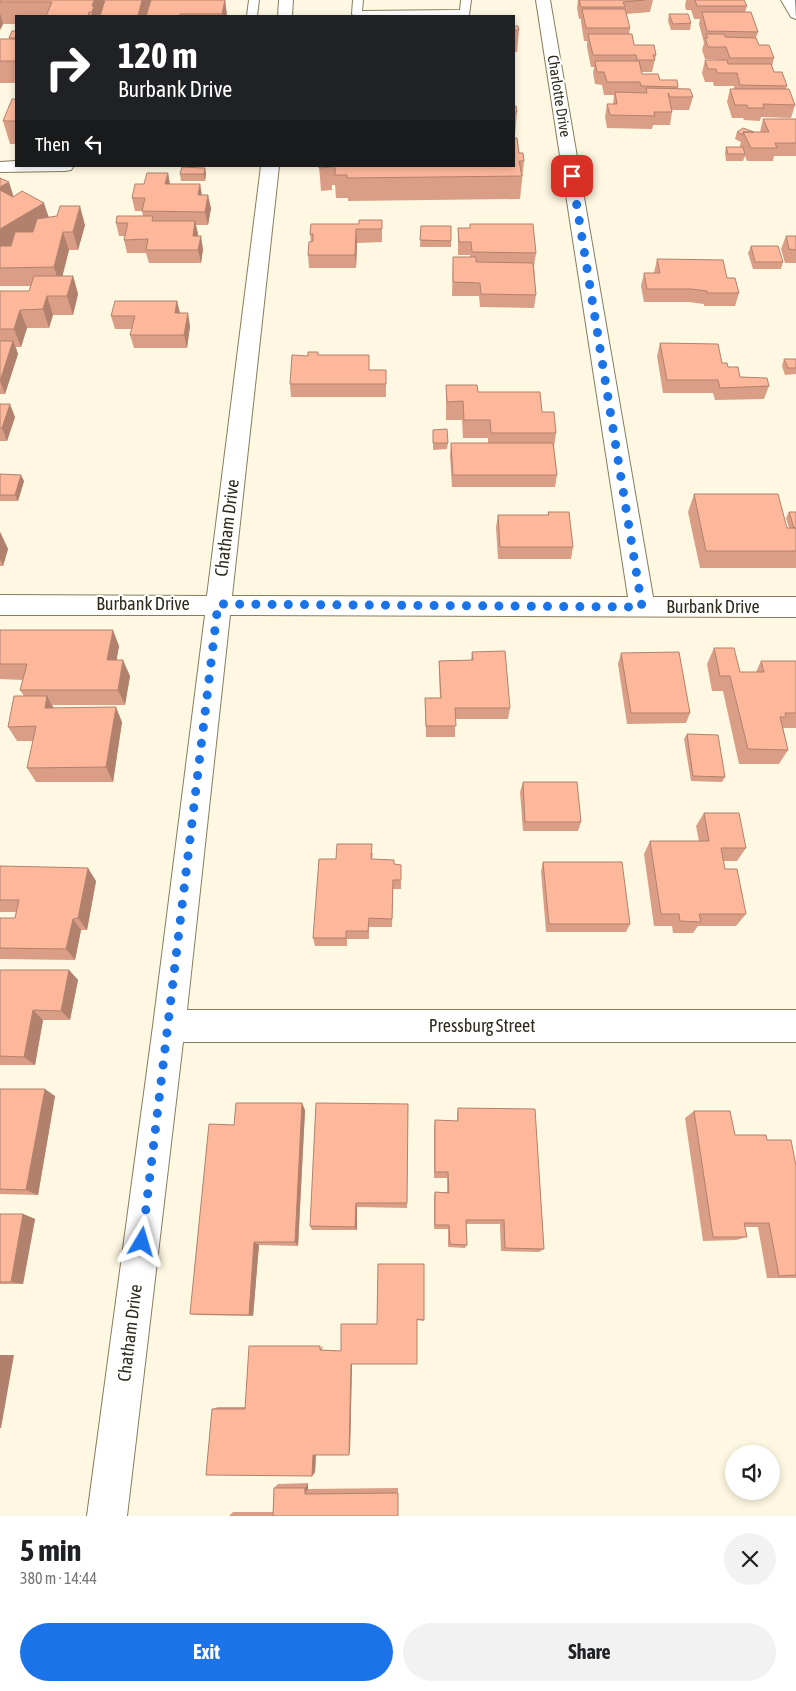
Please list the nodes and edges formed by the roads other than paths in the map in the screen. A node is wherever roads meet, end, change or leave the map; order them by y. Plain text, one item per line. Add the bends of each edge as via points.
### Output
1 (254, 0) edge
2 (286, 0) edge
3 (358, 0) edge
4 (466, 0) edge
5 (543, 0) edge
6 (788, 0) edge
7 (796, 14) edge
8 (252, 15) edge
9 (285, 15) edge
10 (0, 167) edge
11 (15, 167) edge
12 (270, 167) edge
13 (218, 604) junction
14 (0, 605) edge
15 (642, 607) junction
16 (796, 607) edge
17 (169, 1026) junction
18 (796, 1026) edge
19 (108, 1516) edge

1 - 8 lane
2 - 9 street
3 - 4 lane via 357,14 465,13
5 - 15 street, Charlotte Drive
6 - 7 street
10 - 11 street
12 - 13 street, Chatham Drive
13 - 14 street, Burbank Drive
13 - 15 street, Burbank Drive
13 - 17 street, Chatham Drive
15 - 16 street, Burbank Drive
17 - 18 street, Pressburg Street
17 - 19 street, Chatham Drive

